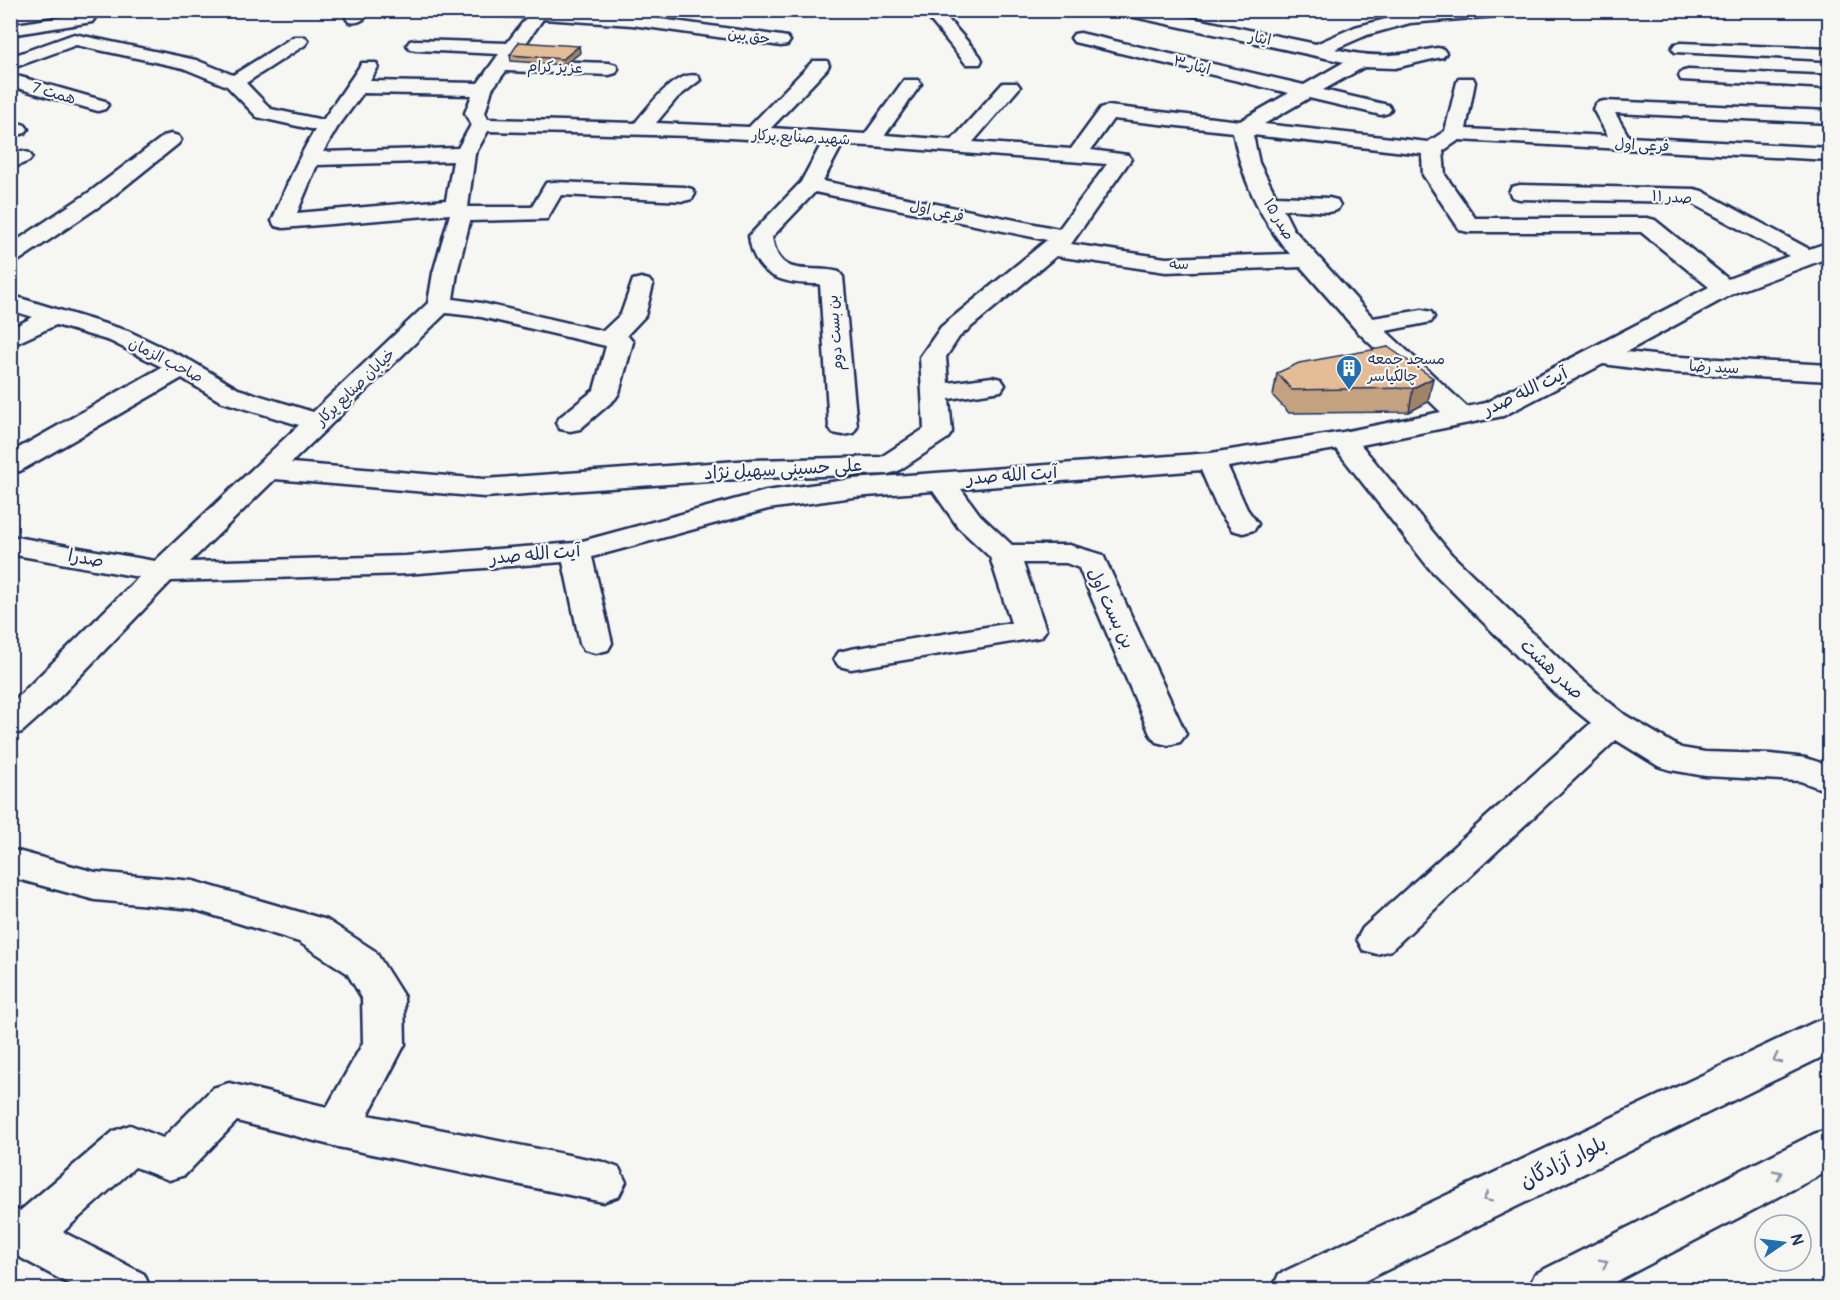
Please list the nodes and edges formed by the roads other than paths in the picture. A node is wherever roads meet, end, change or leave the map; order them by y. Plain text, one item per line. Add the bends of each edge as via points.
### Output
1 (495, 10) edge
2 (1125, 10) edge
3 (1510, 10) edge
4 (540, 12) edge
5 (931, 12) edge
6 (954, 12) edge
7 (89, 14) edge
8 (10, 17) edge
9 (29, 27) junction
10 (10, 30) edge
11 (1080, 38) dead end
12 (74, 39) junction
13 (298, 41) dead end
14 (781, 41) dead end
15 (416, 45) dead end
16 (1681, 48) dead end
17 (1318, 50) junction
18 (1437, 53) dead end
19 (1830, 55) edge
20 (507, 57) junction
21 (973, 60) dead end
22 (1360, 61) junction
23 (10, 64) edge
24 (820, 64) dead end
25 (369, 67) dead end
26 (609, 69) dead end
27 (1688, 76) dead end
28 (10, 80) edge
29 (691, 80) dead end
30 (234, 82) junction
31 (1466, 82) dead end
32 (1830, 82) edge
33 (911, 84) dead end
34 (359, 87) junction
35 (1010, 87) dead end
36 (483, 89) junction
37 (1304, 92) junction
38 (98, 105) dead end
39 (1381, 109) dead end
40 (1830, 117) edge
41 (481, 125) junction
42 (327, 128) junction
43 (1242, 128) junction
44 (640, 129) junction
45 (754, 134) junction
46 (1455, 134) junction
47 (835, 139) junction
48 (171, 140) dead end
49 (871, 140) junction
50 (1623, 144) junction
51 (957, 147) junction
52 (1432, 149) junction
53 (465, 154) junction
54 (1830, 154) edge
55 (1077, 156) junction
56 (309, 159) junction
57 (1121, 159) joint
58 (810, 185) junction
59 (1520, 192) dead end
60 (684, 194) dead end
61 (1268, 202) junction
62 (1329, 205) dead end
63 (459, 210) junction
64 (1058, 243) junction
65 (1819, 254) edge
66 (10, 256) edge
67 (1307, 260) junction
68 (641, 285) dead end
69 (1725, 288) junction
70 (10, 302) edge
71 (440, 304) junction
72 (52, 317) junction
73 (1422, 317) dead end
74 (1367, 327) junction
75 (10, 339) edge
76 (620, 342) junction
77 (1599, 356) junction
78 (182, 367) junction
79 (1830, 373) edge
80 (992, 386) dead end
81 (935, 393) junction
82 (1462, 417) junction
83 (319, 422) junction
84 (570, 423) dead end
85 (843, 427) dead end
86 (1344, 440) junction
87 (1211, 461) junction
88 (10, 465) edge
89 (269, 470) junction
90 (941, 481) junction
91 (1243, 524) dead end
92 (10, 545) edge
93 (576, 552) junction
94 (1004, 555) junction
95 (162, 572) junction
96 (596, 643) dead end
97 (850, 659) dead end
98 (25, 696) edge
99 (1613, 723) junction
100 (10, 724) edge
101 (1168, 734) dead end
102 (1830, 780) edge
103 (10, 863) edge
104 (1377, 939) dead end
105 (1830, 1034) edge
106 (338, 1128) junction
107 (1830, 1148) edge
108 (603, 1182) dead end
109 (18, 1231) edge
110 (127, 1290) edge
111 (1296, 1290) edge
112 (1552, 1290) edge

1 - 4 main road, حق بین
2 - 17 main road, ایثار
3 - 17 main road via 1408,18 1361,31
4 - 14 main road, حق بین via 632,20
4 - 20 main road
5 - 6 main road
5 - 21 main road
7 - 9 main road
7 - 12 main road
8 - 9 main road
9 - 10 main road
11 - 37 main road, ایثار ۳
12 - 23 main road
12 - 30 main road via 189,64
13 - 30 main road
15 - 20 main road, عزیز کرام
16 - 19 main road
17 - 22 main road, ایثار
18 - 22 main road, ایثار via 1395,62
20 - 26 main road, عزیز کرام
20 - 36 main road
22 - 37 main road
24 - 45 main road
25 - 34 main road
27 - 32 main road
28 - 38 main road, همت 7
29 - 44 main road via 670,94
30 - 42 main road via 264,113
31 - 46 main road
33 - 49 main road
34 - 36 main road
34 - 42 main road
35 - 51 main road
36 - 41 main road via 475,113
37 - 39 main road, ایثار ۳
37 - 43 main road
40 - 50 main road via 1604,107
41 - 44 main road, شهید صنایع پرکار
41 - 53 main road
42 - 56 main road
43 - 52 main road
43 - 55 main road via 1108,112
43 - 61 main road, صدر ۱۵ via 1249,162
44 - 45 main road, شهید صنایع پرکار
45 - 47 main road, شهید صنایع پرکار
46 - 50 main road, فرعی اول
46 - 52 main road
47 - 49 main road, شهید صنایع پرکار
47 - 58 main road, بن بست دوم
48 - 66 main road via 99,196
49 - 51 main road, شهید صنایع پرکار
50 - 54 main road, فرعی اول
51 - 55 main road, شهید صنایع پرکار
52 - 69 main road via 1434,175 1468,225 1647,225
53 - 56 main road
53 - 63 main road
55 - 57 main road, شهید صنایع پرکار
56 - 63 main road via 283,221
57 - 64 main road, علی حسینی سهیل نژاد
58 - 64 main road, فرعی اول
58 - 85 main road, بن بست دوم via 760,236 760,247 786,274 831,277
59 - 65 main road, صدر ۱۱ via 1694,196
60 - 63 main road via 554,188 538,214
61 - 62 main road
61 - 67 main road, صدر ۱۵ via 1283,232
63 - 71 main road
64 - 67 main road, سه via 1166,265
64 - 81 main road, علی حسینی سهیل نژاد via 950,332 933,357
65 - 69 main road, آیت الله صدر
67 - 74 main road, صدر ۱۵
68 - 76 main road via 633,316 613,335
69 - 77 main road, آیت الله صدر
70 - 72 main road, صاحب الزمان
71 - 76 main road
71 - 83 main road, خیابان صنایع پرکار
72 - 75 main road
72 - 78 main road, صاحب الزمان via 119,336
73 - 74 main road
74 - 82 main road, صدر ۱۵
76 - 84 main road via 606,393
77 - 79 main road, سید رضا via 1662,364
77 - 82 main road, آیت الله صدر via 1493,410
78 - 83 main road, صاحب الزمان via 229,395
78 - 88 main road
80 - 81 main road
81 - 89 main road, علی حسینی سهیل نژاد via 938,432 888,465 484,488
82 - 86 main road, آیت الله صدر
83 - 89 main road, خیابان صنایع پرکار
86 - 87 main road, آیت الله صدر
86 - 99 main road, صدر هشت via 1440,561 1566,685
87 - 90 main road, آیت الله صدر
87 - 91 main road
89 - 95 main road, خیابان صنایع پرکار
90 - 93 main road, آیت الله صدر via 766,500
90 - 94 main road via 969,521
92 - 95 main road, صدرا
93 - 95 main road, آیت الله صدر via 405,565
93 - 96 main road
94 - 97 main road via 1030,630
94 - 101 main road, بن بست اول via 1070,554 1092,562
95 - 98 main road, خیابان صنایع پرکار
98 - 100 main road, خیابان صنایع پرکار
99 - 102 main road, صدر هشت via 1671,758 1806,770
99 - 104 main road
103 - 106 main road via 95,886 193,896 313,932 361,962 383,997 384,1044
105 -> 111 main road, بلوار آزادگان
106 - 108 main road
106 - 109 main road via 229,1101 169,1161 130,1144
112 -> 107 main road
109 - 110 main road

